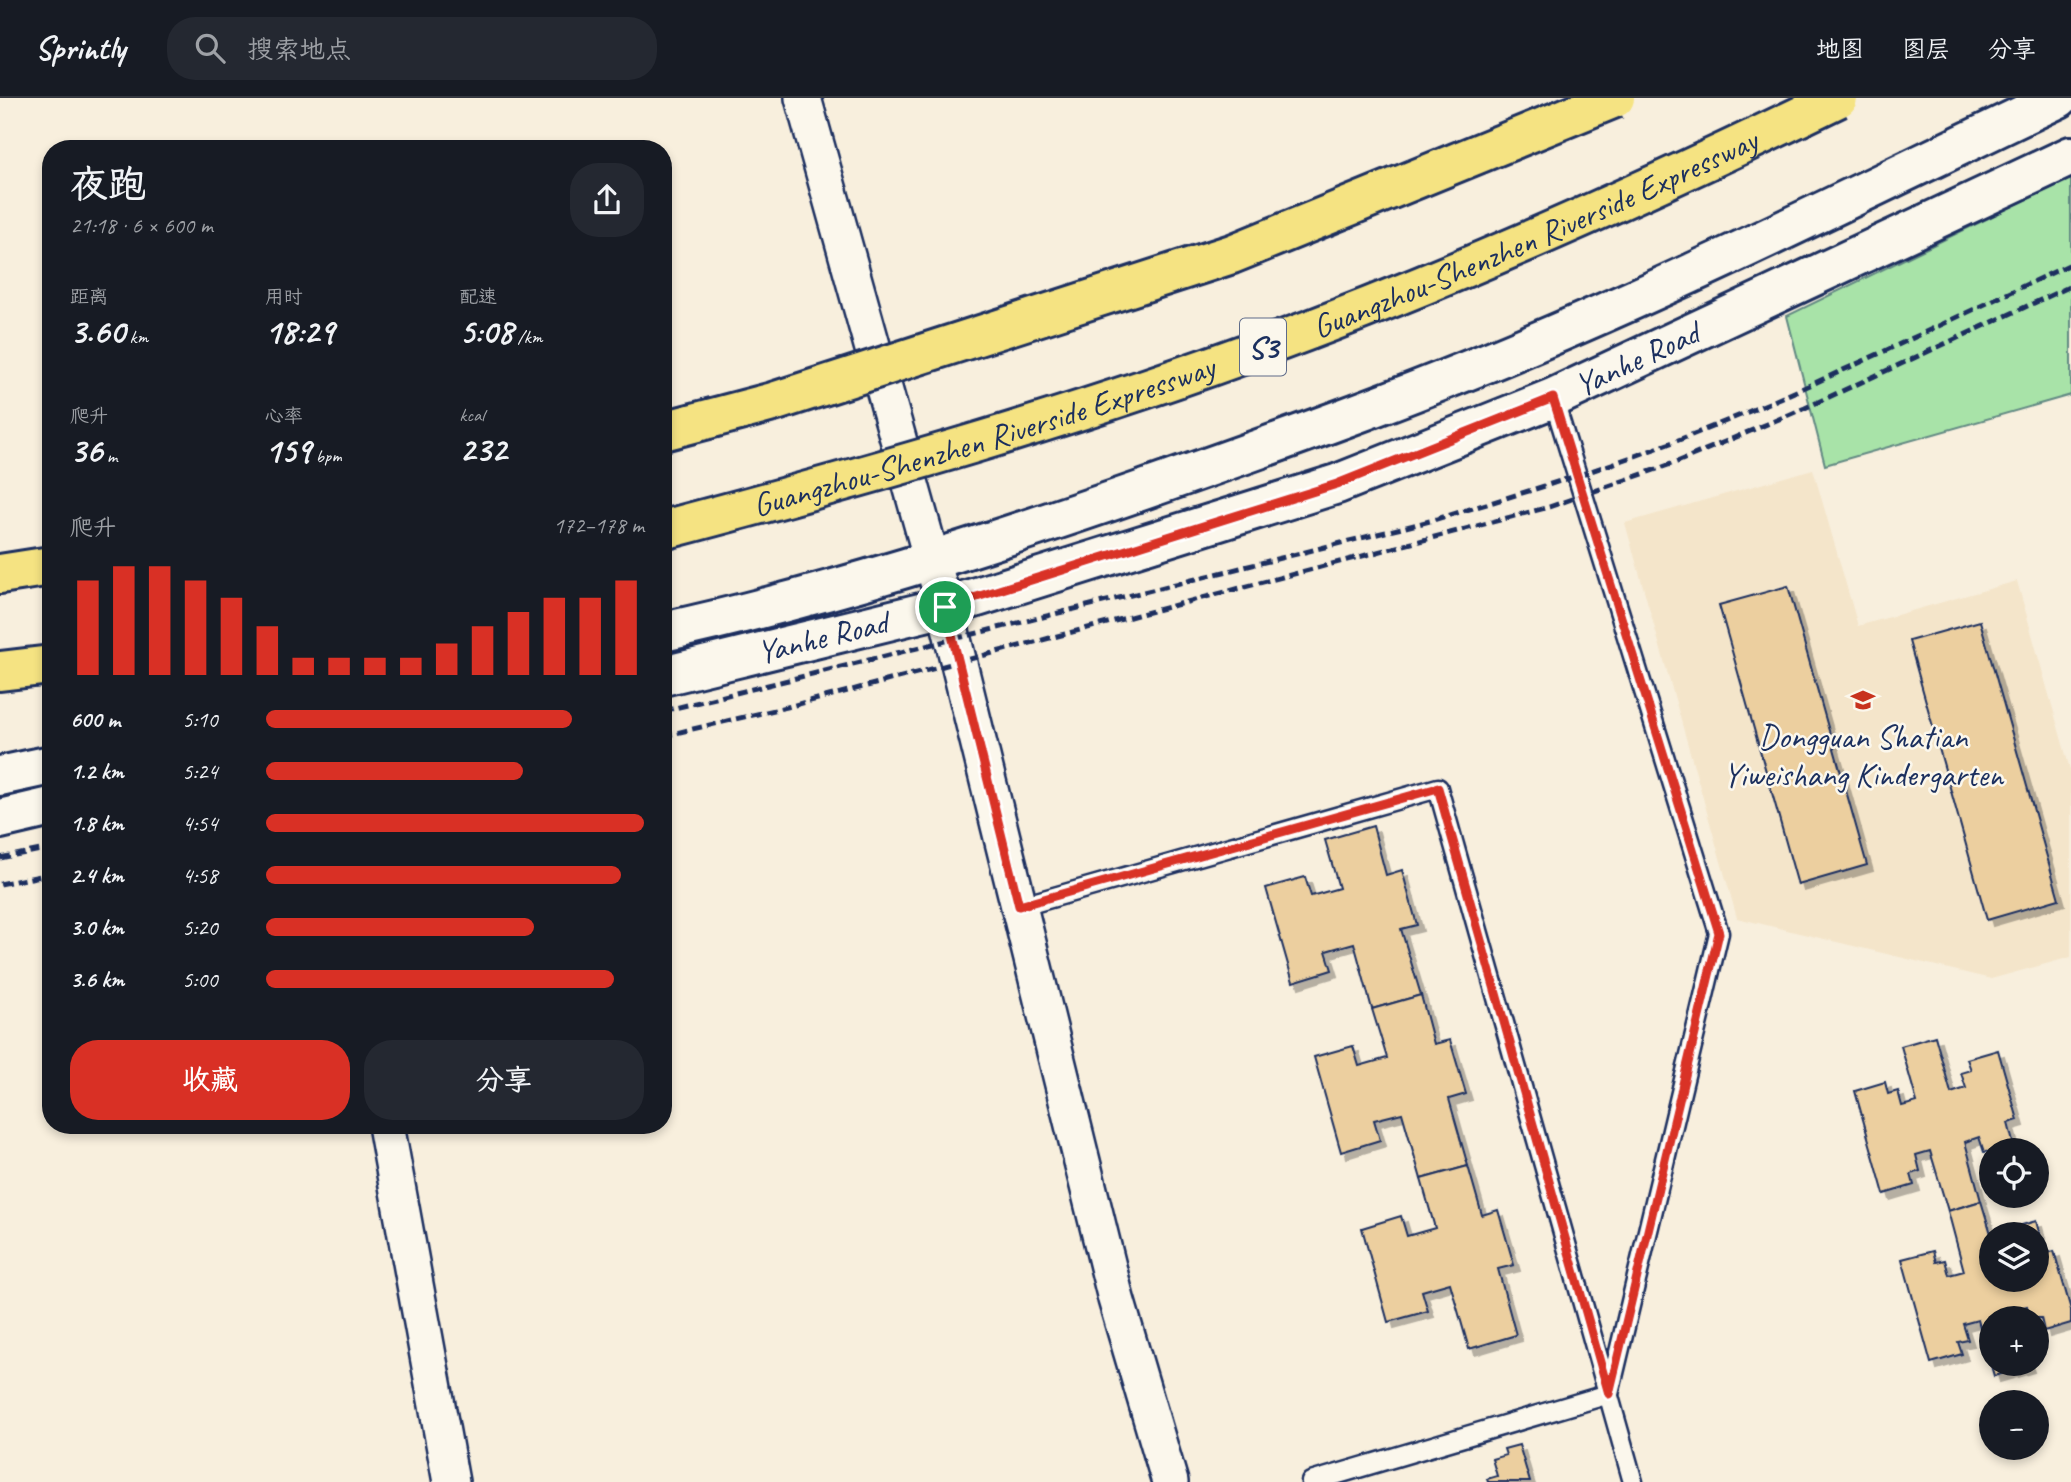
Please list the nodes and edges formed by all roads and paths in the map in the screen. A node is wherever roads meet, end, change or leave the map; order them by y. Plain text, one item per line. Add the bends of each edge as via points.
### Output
1 (803, 98) edge
2 (1615, 98) edge
3 (1838, 98) edge
4 (2059, 98) edge
5 (2071, 156) edge
6 (1553, 398) junction
7 (672, 429) edge
8 (672, 528) edge
9 (932, 559) junction
10 (42, 567) edge
11 (0, 574) edge
12 (945, 607) junction
13 (672, 630) edge
14 (42, 665) edge
15 (0, 671) edge
16 (672, 674) edge
17 (42, 767) edge
18 (0, 776) edge
19 (42, 809) edge
20 (0, 819) edge
21 (1019, 906) junction
22 (388, 1134) edge
23 (1609, 1394) junction
24 (451, 1482) edge
25 (1170, 1482) edge
26 (1311, 1482) edge
27 (1633, 1482) edge

1 - 9 street
2 - 7 highway, bridge via 1232,254 773,402
3 - 8 highway, Guangzhou-Shenzhen Riverside Expressway / S3, bridge via 1682,174 1487,259 1272,344 1048,421
4 - 9 street, Yanhe Road via 1535,343 1324,427
5 - 6 street, Yanhe Road
6 - 12 street, Yanhe Road via 1337,484
6 - 23 lane via 1719,933
9 - 12 street
9 - 13 street, Yanhe Road
10 - 11 highway
12 - 16 street, Yanhe Road
12 - 21 street
14 - 15 highway
17 - 18 street
19 - 20 street
21 - 23 lane via 1438,788
21 - 25 street via 1116,1299
22 - 24 street
23 - 26 lane
23 - 27 lane

